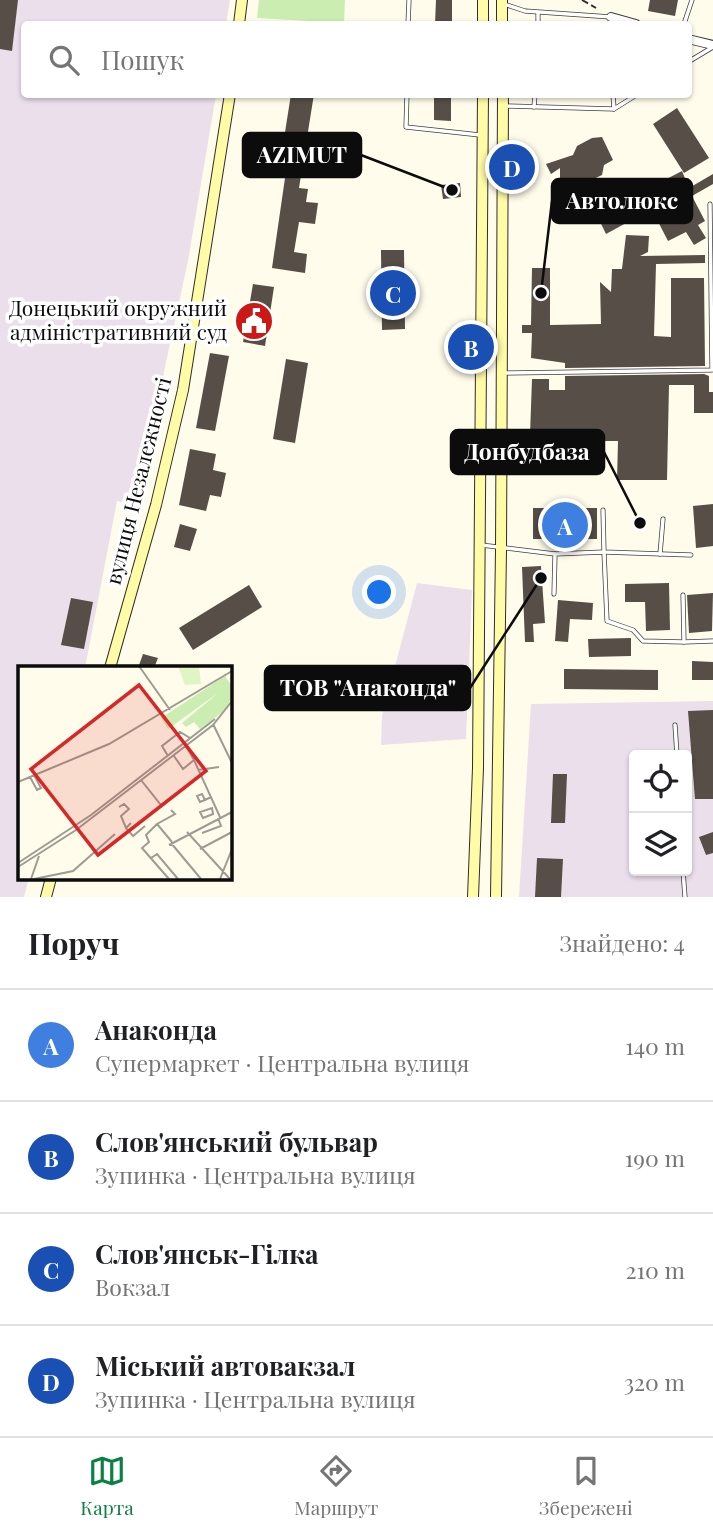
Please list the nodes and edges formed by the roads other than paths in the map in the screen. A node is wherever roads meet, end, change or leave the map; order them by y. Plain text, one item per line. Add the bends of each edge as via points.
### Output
1 (243, 0) edge
2 (408, 0) edge
3 (483, 0) edge
4 (692, 0) edge
5 (502, 2) edge
6 (538, 13) junction
7 (240, 21) edge
8 (408, 21) edge
9 (483, 21) edge
10 (502, 21) edge
11 (538, 21) edge
12 (611, 21) edge
13 (685, 21) edge
14 (692, 40) edge
15 (713, 46) edge
16 (692, 59) edge
17 (229, 98) edge
18 (407, 98) edge
19 (483, 98) edge
20 (535, 98) edge
21 (613, 98) edge
22 (632, 98) edge
23 (503, 100) edge
24 (534, 107) junction
25 (614, 109) junction
26 (483, 135) junction
27 (710, 204) dead end
28 (502, 373) junction
29 (603, 510) dead end
30 (663, 519) dead end
31 (480, 545) junction
32 (501, 550) junction
33 (604, 552) junction
34 (555, 554) junction
35 (660, 554) junction
36 (691, 555) dead end
37 (554, 594) dead end
38 (683, 595) dead end
39 (713, 641) edge
40 (684, 642) junction
41 (111, 666) edge
42 (675, 725) dead end
43 (677, 750) edge
44 (684, 876) edge
45 (50, 880) edge
46 (46, 897) edge
47 (473, 897) edge
48 (496, 897) edge
49 (685, 897) edge

1 - 7 street
2 - 8 lane
3 - 9 street
4 - 13 lane
5 - 6 lane
5 - 10 street
6 - 11 lane
6 - 12 lane
14 - 15 street
15 - 16 lane
17 - 41 street, вулиця Незалежності via 183,390
18 - 26 lane via 406,127
19 - 26 street
20 - 24 lane
21 - 25 lane
22 - 25 lane
23 - 24 lane
23 - 28 street
24 - 25 lane
26 - 31 street
27 - 28 lane via 712,370
28 - 32 street
29 - 33 lane
30 - 35 lane
31 - 32 lane
31 - 47 street
32 - 34 lane
32 - 48 street
33 - 34 lane
33 - 35 lane
33 - 40 lane via 607,621 633,630 643,641
34 - 37 lane
35 - 36 lane
38 - 40 lane
39 - 40 lane
42 - 43 lane
44 - 49 lane
45 - 46 street

